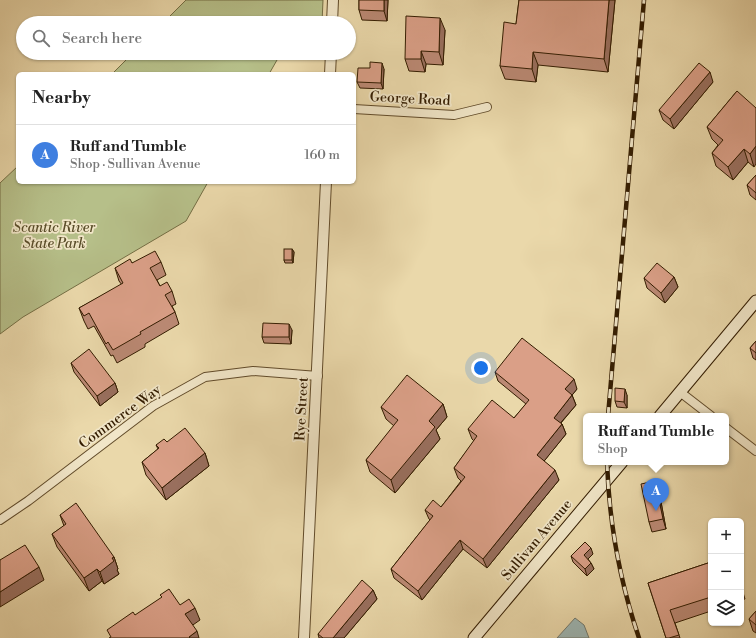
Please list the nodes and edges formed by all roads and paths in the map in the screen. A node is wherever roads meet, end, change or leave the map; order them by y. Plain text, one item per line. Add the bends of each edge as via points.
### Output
1 (333, 0) edge
2 (332, 16) edge
3 (331, 60) edge
4 (330, 72) edge
5 (487, 107) dead end
6 (356, 109) edge
7 (326, 184) edge
8 (756, 301) edge
9 (318, 376) junction
10 (680, 392) junction
11 (662, 413) edge
12 (707, 413) edge
13 (729, 430) edge
14 (756, 451) edge
15 (619, 465) edge
16 (0, 520) edge
17 (304, 638) edge
18 (474, 638) edge

1 - 2 street
3 - 4 street
5 - 6 street, George Road via 454,115
7 - 9 street, Rye Street
8 - 10 main road
9 - 16 street, Commerce Way via 253,371 205,377 153,406
9 - 17 street, Rye Street
10 - 11 main road
10 - 12 street
13 - 14 street
15 - 18 main road, Sullivan Avenue

